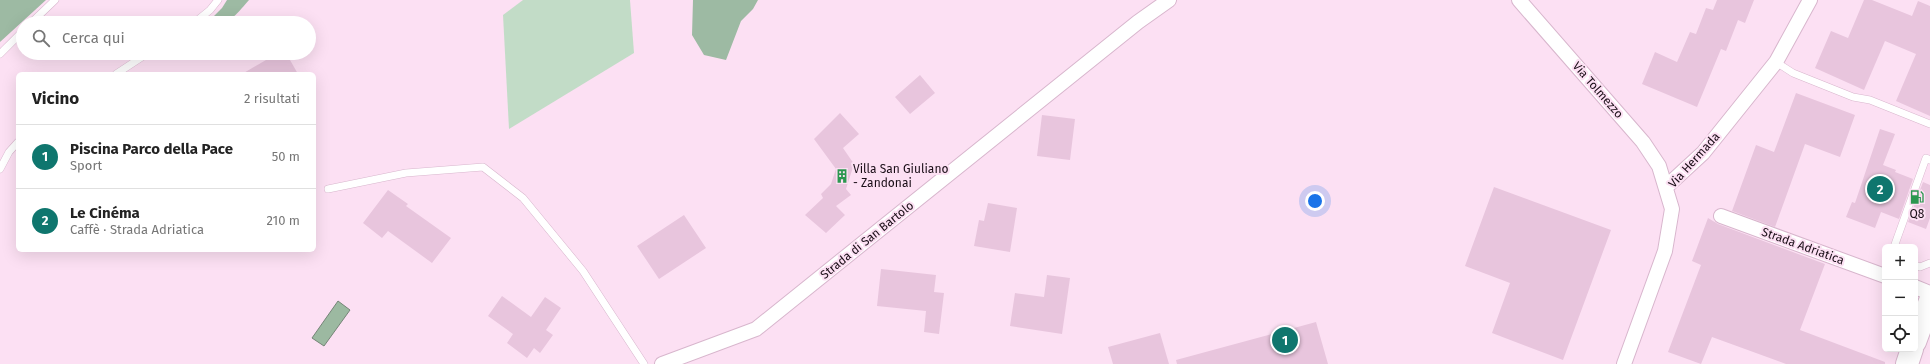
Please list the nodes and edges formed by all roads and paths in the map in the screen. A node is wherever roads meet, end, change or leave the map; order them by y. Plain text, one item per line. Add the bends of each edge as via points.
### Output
1 (55, 0) edge
2 (218, 0) edge
3 (1169, 0) edge
4 (1519, 0) edge
5 (1810, 0) edge
6 (39, 16) edge
7 (203, 16) edge
8 (16, 38) edge
9 (0, 54) edge
10 (137, 60) edge
11 (1776, 62) junction
12 (119, 72) edge
13 (1930, 124) edge
14 (16, 144) edge
15 (1930, 160) edge
16 (0, 169) edge
17 (1666, 187) junction
18 (328, 189) dead end
19 (1721, 216) dead end
20 (1895, 244) edge
21 (1930, 262) edge
22 (1918, 266) edge
23 (1882, 275) edge
24 (1918, 288) edge
25 (1930, 293) edge
26 (1930, 301) edge
27 (1918, 334) edge
28 (1911, 352) edge
29 (644, 364) edge
30 (662, 364) edge
31 (1624, 364) edge
32 (1907, 364) edge

1 - 6 lane
2 - 7 lane
3 - 30 street, Strada di San Bartolo via 1138,22 756,329
4 - 17 street, Via Tolmezzo via 1644,142 1659,166
5 - 11 street, Via Hermada
8 - 9 lane
10 - 12 lane
11 - 13 lane via 1793,73 1852,97 1870,100
11 - 17 street, Via Hermada via 1703,153
14 - 16 lane
15 - 20 lane via 1926,158
17 - 31 street, Via Hermada via 1672,209 1665,251
18 - 29 lane via 406,172 483,167 523,198 583,270
19 - 23 street, Strada Adriatica
21 - 22 lane
24 - 25 street
26 - 27 main road
28 - 32 main road

